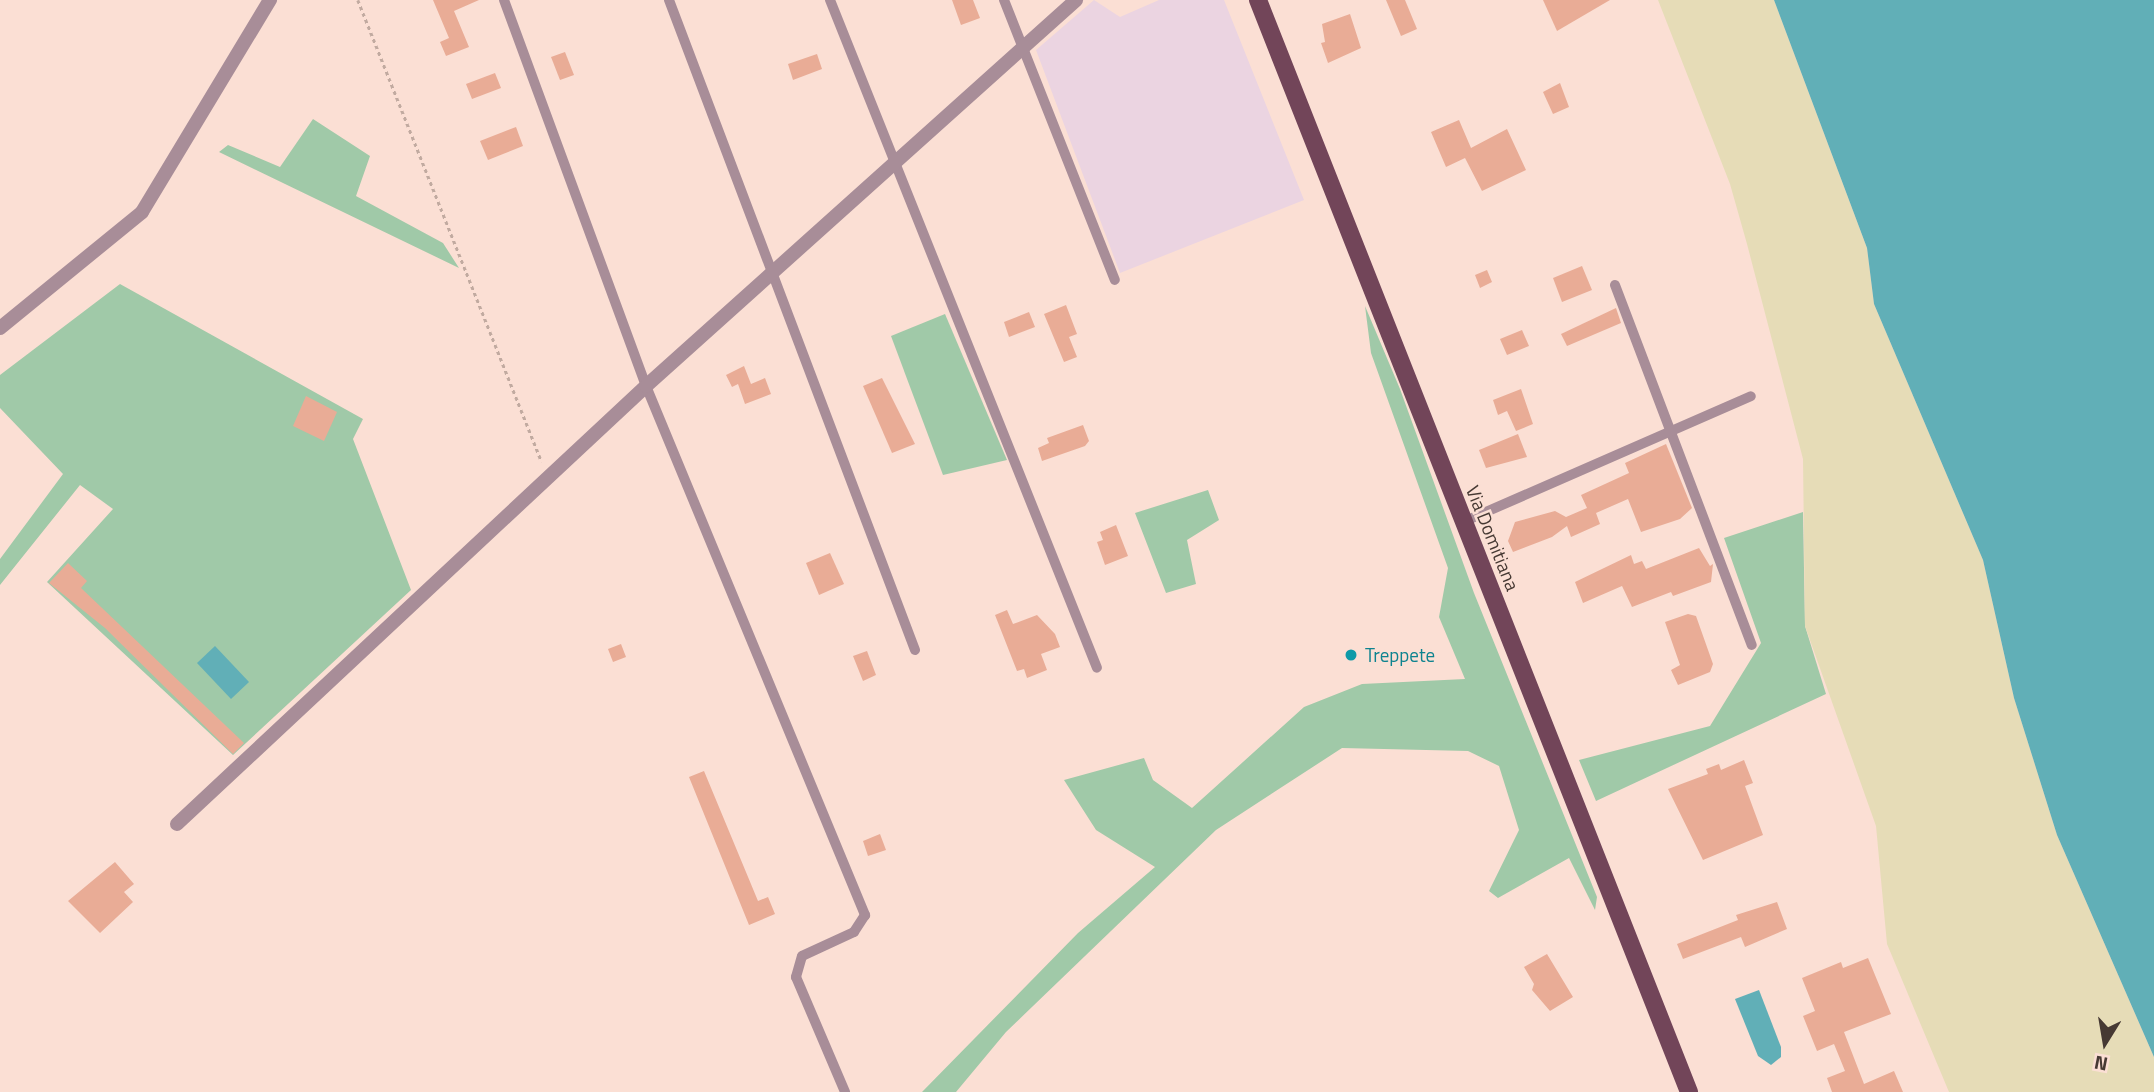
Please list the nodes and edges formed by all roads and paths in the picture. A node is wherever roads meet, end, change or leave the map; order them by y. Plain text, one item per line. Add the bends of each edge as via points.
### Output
1 (270, 0) edge
2 (358, 0) edge
3 (504, 0) edge
4 (669, 0) edge
5 (830, 0) edge
6 (1004, 0) edge
7 (1076, 0) edge
8 (1258, 0) edge
9 (1022, 46) junction
10 (893, 162) junction
11 (771, 274) junction
12 (1115, 280) dead end
13 (1615, 285) dead end
14 (0, 328) edge
15 (646, 386) junction
16 (1751, 396) dead end
17 (1668, 432) junction
18 (549, 478) junction
19 (1463, 522) junction
20 (1752, 645) dead end
21 (915, 650) dead end
22 (1097, 668) dead end
23 (177, 824) dead end
24 (845, 1092) edge
25 (1689, 1092) edge

1 - 14 street via 142,212
2 - 18 path
3 - 15 lane
4 - 11 lane
5 - 10 lane
6 - 9 lane
7 - 9 street
8 - 19 main road, Via Domitiana
9 - 10 street
9 - 12 lane
10 - 11 street
10 - 22 lane
11 - 15 street
11 - 21 lane
13 - 17 lane
15 - 18 street
15 - 24 lane via 865,915 854,932 802,956 796,977
16 - 17 lane
17 - 19 lane
17 - 20 lane
18 - 23 street
19 - 25 main road, Via Domitiana

